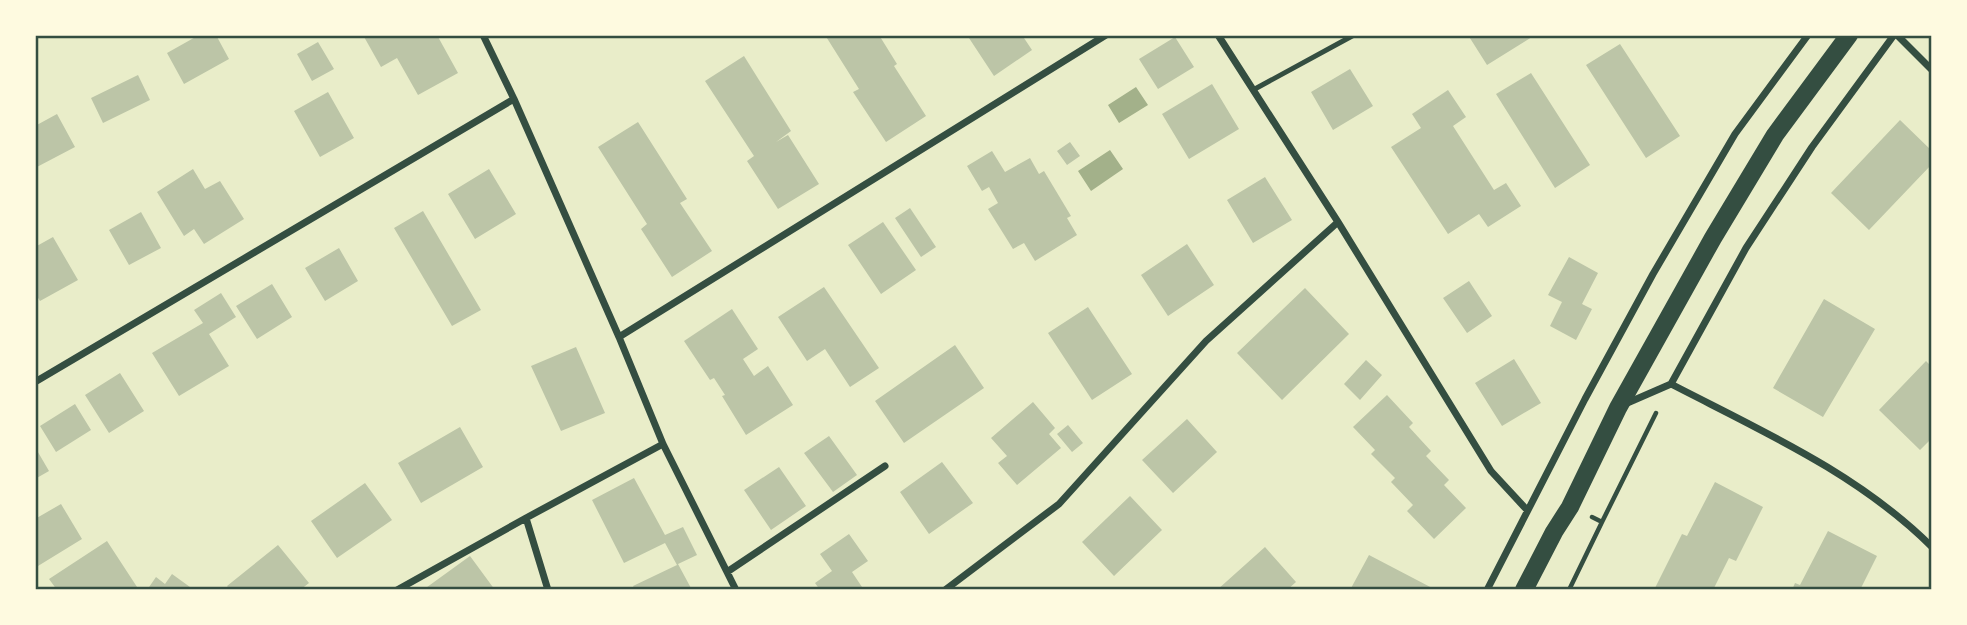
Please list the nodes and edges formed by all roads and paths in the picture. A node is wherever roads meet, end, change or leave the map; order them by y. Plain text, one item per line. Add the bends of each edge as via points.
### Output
1 (484, 35) edge
2 (1106, 35) edge
3 (1218, 35) edge
4 (1354, 35) edge
5 (1808, 35) edge
6 (1849, 35) edge
7 (1895, 35) edge
8 (1932, 70) edge
9 (1253, 90) junction
10 (514, 99) junction
11 (1338, 222) junction
12 (619, 337) junction
13 (35, 382) edge
14 (1671, 384) junction
15 (1618, 408) junction
16 (663, 444) junction
17 (885, 466) dead end
18 (1527, 510) junction
19 (526, 518) junction
20 (1602, 522) dead end
21 (1932, 548) edge
22 (727, 572) junction
23 (397, 590) edge
24 (548, 590) edge
25 (737, 590) edge
26 (945, 590) edge
27 (1487, 590) edge
28 (1524, 590) edge

1 - 10 street
2 - 12 street
3 - 9 street
4 - 9 lane
5 - 18 street via 1735,134 1653,274
6 - 15 main road via 1775,135
7 - 8 street
7 - 14 street via 1812,147 1746,248
9 - 11 street
10 - 12 street
10 - 13 street
11 - 18 street via 1491,471
11 - 26 street via 1206,341 1059,504
12 - 16 street
14 - 15 street
14 - 20 path
14 - 21 street via 1830,467 1908,523
15 - 28 main road
16 - 19 street
16 - 22 street
17 - 22 street
18 - 27 street
19 - 23 street
19 - 24 street
22 - 25 street

